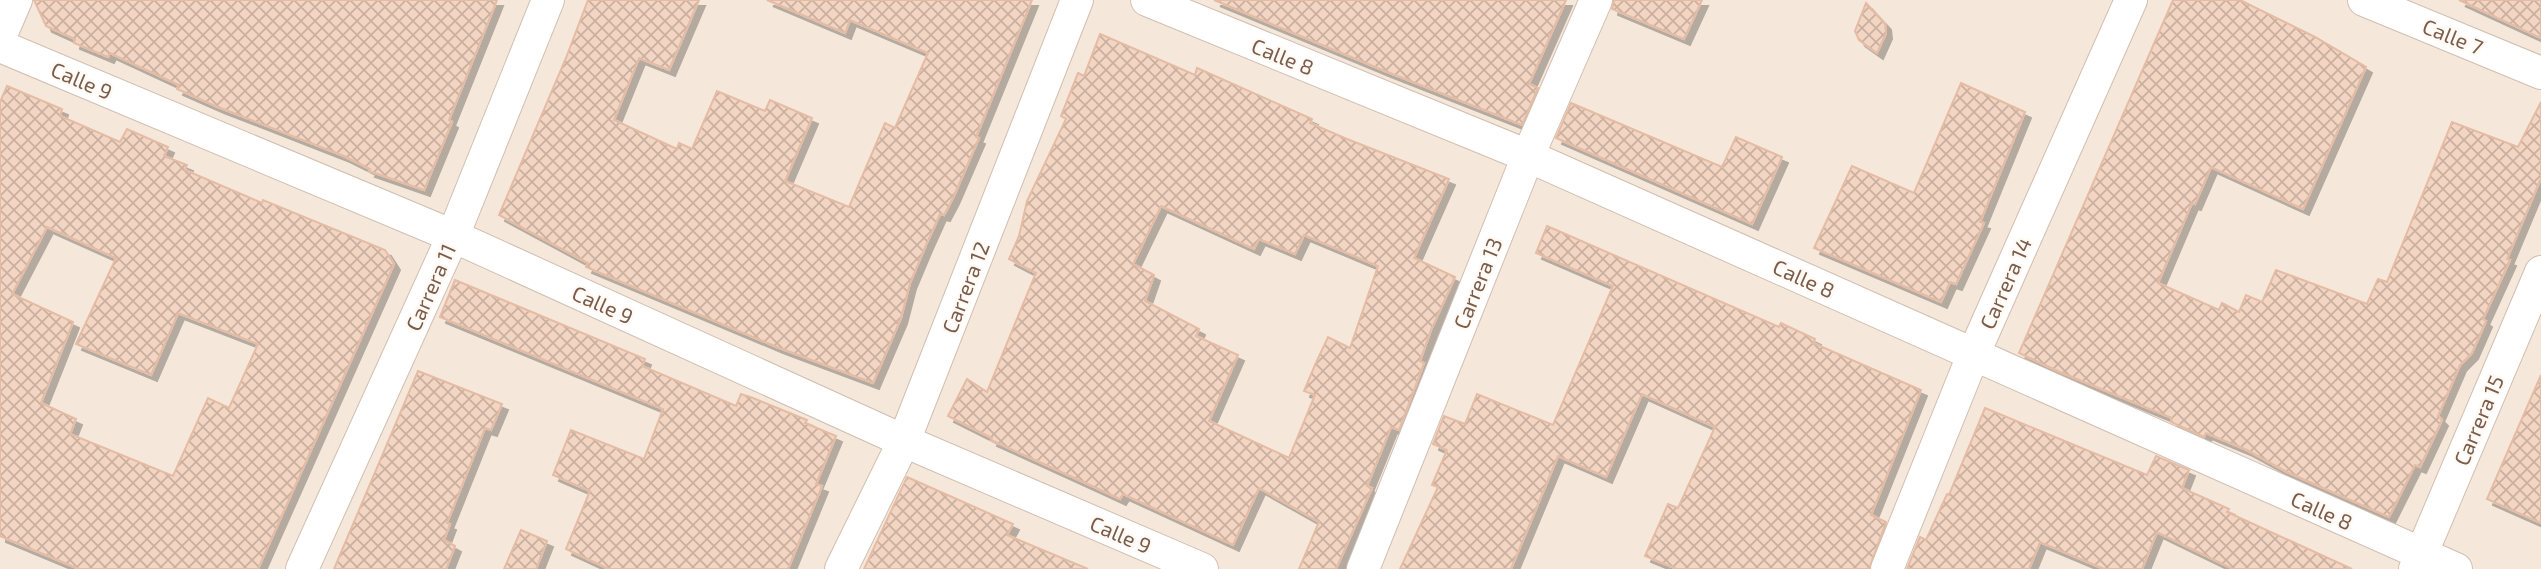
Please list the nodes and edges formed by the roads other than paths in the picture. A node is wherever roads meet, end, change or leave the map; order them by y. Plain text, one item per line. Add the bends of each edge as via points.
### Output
1 (16, 0) edge
2 (548, 0) edge
3 (1077, 0) edge
4 (1147, 0) edge
5 (1595, 0) edge
6 (2131, 0) edge
7 (2364, 0) edge
8 (0, 37) edge
9 (0, 46) edge
10 (2541, 73) edge
11 (1528, 156) junction
12 (453, 236) junction
13 (2541, 272) edge
14 (1974, 353) junction
15 (904, 441) junction
16 (2418, 562) edge
17 (302, 569) edge
18 (841, 569) edge
19 (1202, 569) edge
20 (1363, 569) edge
21 (1887, 569) edge
22 (2456, 569) edge

1 - 8 street
2 - 12 street, Carrera 11
3 - 15 street, Carrera 12
4 - 11 street, Calle 8
5 - 11 street, Carrera 13
6 - 14 street, Carrera 14
7 - 10 street, Calle 7
9 - 12 street, Calle 9
11 - 14 street, Calle 8
11 - 20 street, Carrera 13
12 - 15 street, Calle 9
12 - 17 street, Carrera 11
13 - 16 street, Carrera 15
14 - 16 street, Calle 8
14 - 21 street, Carrera 14
15 - 18 street, Carrera 12
15 - 19 street, Calle 9
16 - 22 street, Calle 8

